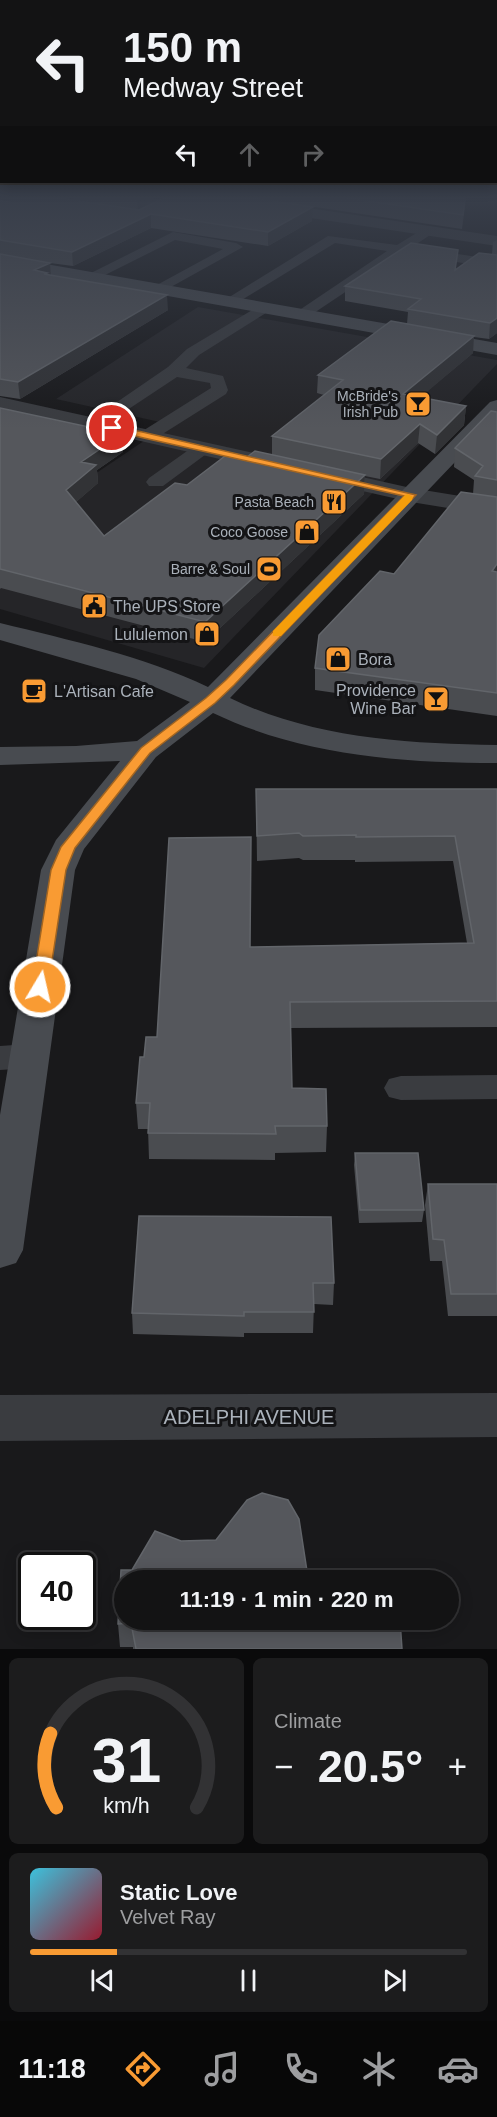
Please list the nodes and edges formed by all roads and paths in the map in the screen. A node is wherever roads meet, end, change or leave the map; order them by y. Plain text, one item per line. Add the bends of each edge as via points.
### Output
1 (84, 275) edge
2 (185, 275) edge
3 (273, 275) edge
4 (361, 275) edge
5 (90, 276) joint
6 (160, 289) junction
7 (230, 301) junction
8 (264, 308) junction
9 (303, 314) junction
10 (497, 349) edge
11 (174, 371) junction
12 (0, 403) edge
13 (497, 406) edge
14 (94, 424) junction
15 (147, 436) junction
16 (203, 448) junction
17 (156, 482) dead end
18 (411, 495) junction
19 (497, 509) edge
20 (0, 631) edge
21 (210, 701) junction
22 (145, 750) junction
23 (497, 754) edge
24 (0, 756) edge
25 (15, 1057) edge
26 (497, 1087) edge
27 (401, 1088) dead end
28 (0, 1250) edge
29 (497, 1415) edge
30 (0, 1418) edge

1 - 5 street
2 - 6 lane
3 - 7 lane
4 - 9 lane
5 - 6 street
6 - 7 street
7 - 8 street
8 - 9 street
8 - 11 lane via 193,352
9 - 10 street
11 - 14 lane
11 - 15 lane via 217,380 220,390
12 - 14 street
13 - 18 street
14 - 15 street
15 - 16 street
16 - 17 lane
16 - 18 street
18 - 19 street
18 - 21 street
20 - 21 street via 165,679
21 - 22 street
21 - 23 street via 269,724 338,742 421,753
22 - 24 street
22 - 25 street via 68,847 58,870
25 - 28 street
26 - 27 lane
29 - 30 street, ADELPHI AVENUE

